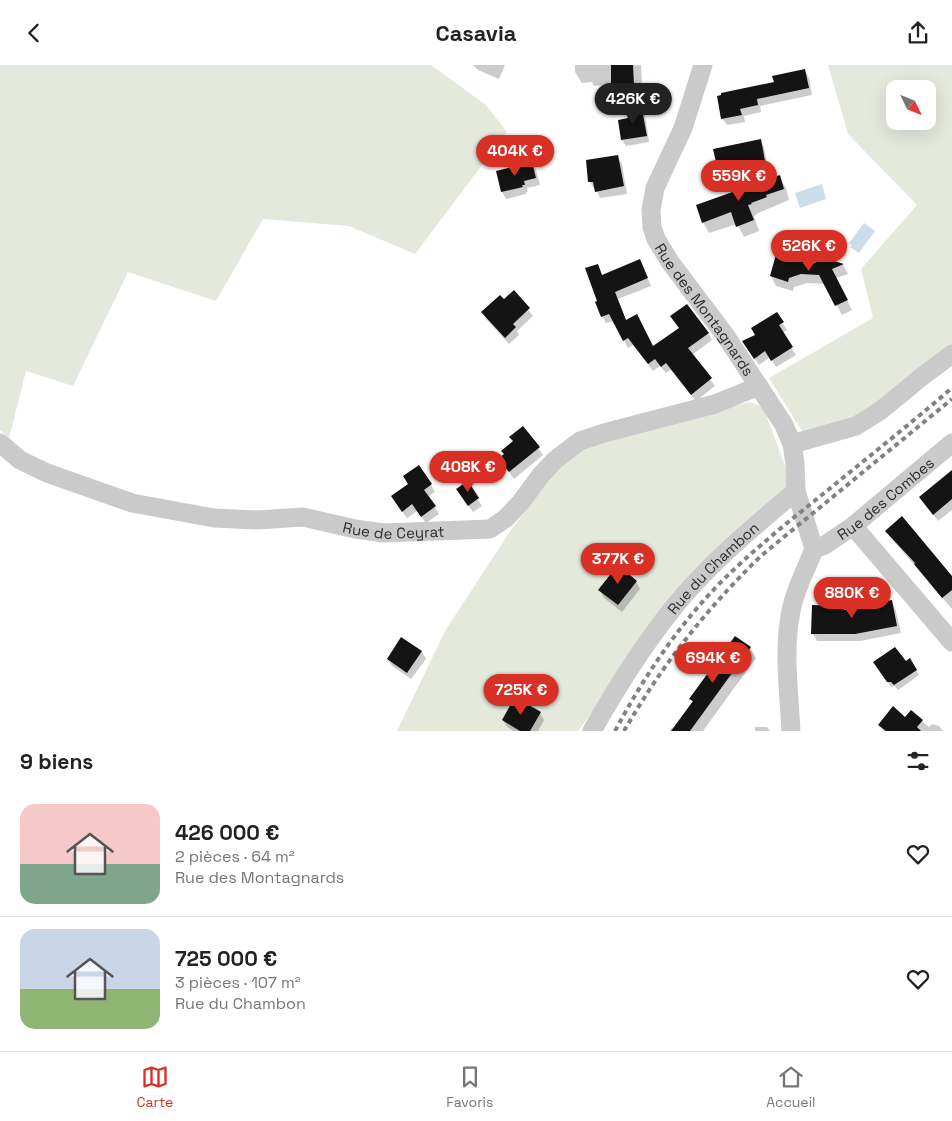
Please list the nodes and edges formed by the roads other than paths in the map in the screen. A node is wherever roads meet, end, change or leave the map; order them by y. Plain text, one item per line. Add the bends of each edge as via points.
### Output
1 (703, 65) edge
2 (952, 354) edge
3 (759, 386) junction
4 (0, 443) edge
5 (952, 443) edge
6 (792, 444) junction
7 (796, 491) junction
8 (853, 527) junction
9 (814, 549) junction
10 (952, 642) edge
11 (592, 731) edge
12 (791, 731) edge

1 - 3 street, Rue des Montagnards via 683,128 654,188 652,227 670,262
2 - 6 street via 856,426
3 - 4 street, Rue de Ceyrat via 715,404 580,441 555,460 511,513 490,529 384,533 303,517 214,518 132,503 34,468
3 - 6 street, Rue des Montagnards
5 - 8 street, Rue des Combes
6 - 7 street, Rue des Montagnards
7 - 9 street, Rue des Montagnards
7 - 11 street, Rue du Chambon via 734,543 685,594 621,680
8 - 9 street, Rue des Combes
8 - 10 street
9 - 12 street via 790,612 787,647

